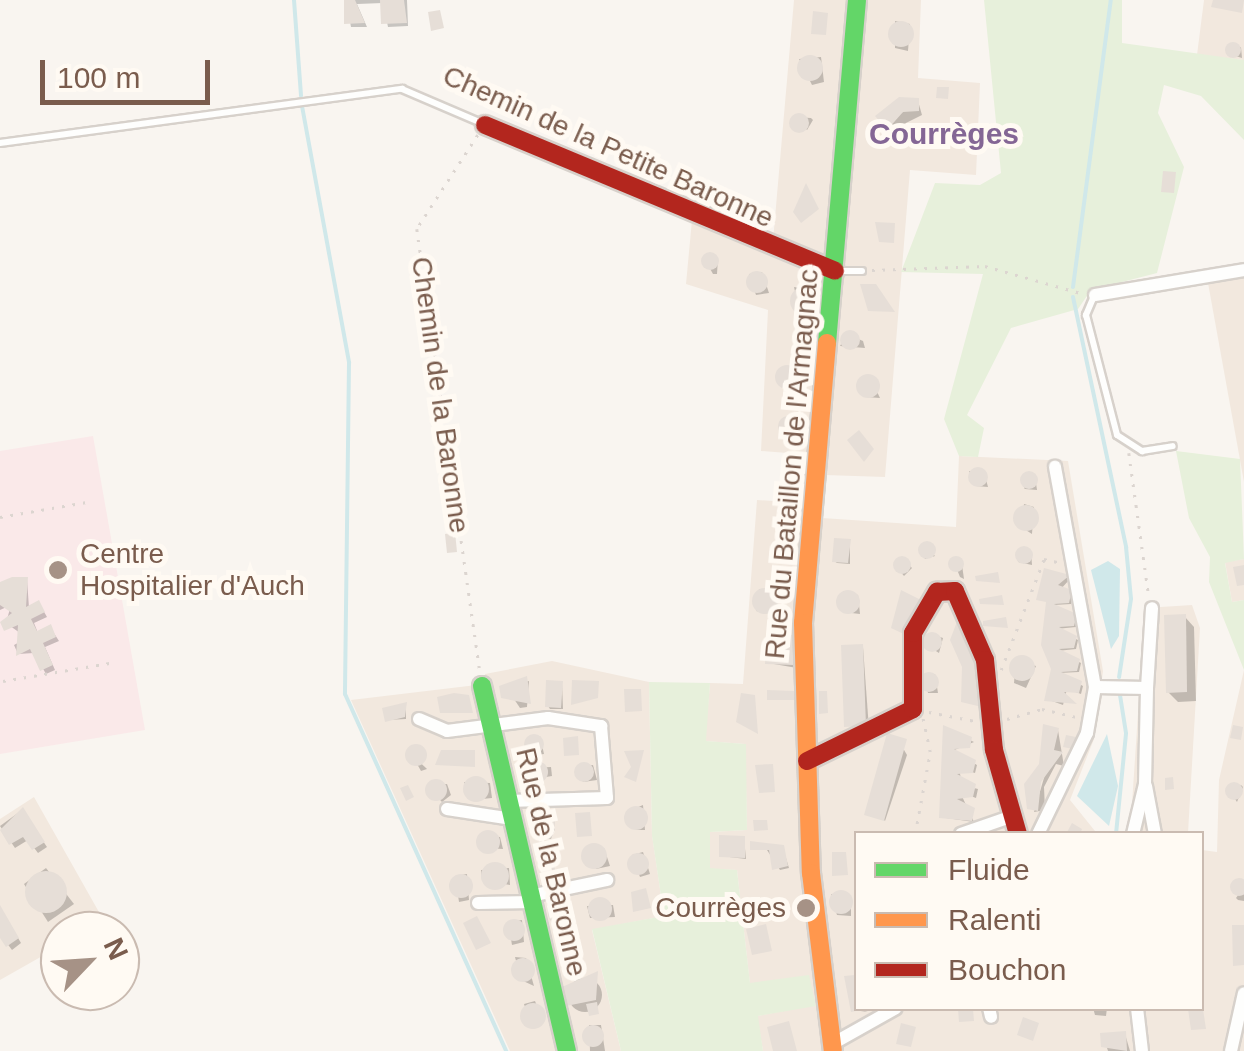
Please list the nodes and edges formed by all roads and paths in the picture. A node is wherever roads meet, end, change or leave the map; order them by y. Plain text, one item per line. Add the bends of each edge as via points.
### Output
1 (857, 0) edge
2 (485, 125) junction
3 (0, 142) edge
4 (1244, 270) edge
5 (835, 271) junction
6 (862, 271) joint
7 (1096, 295) junction
8 (1173, 446) dead end
9 (1129, 447) junction
10 (1055, 468) dead end
11 (87, 502) dead end
12 (0, 517) edge
13 (1076, 566) junction
14 (1152, 608) joint
15 (115, 662) dead end
16 (3, 681) dead end
17 (989, 681) junction
18 (482, 686) joint
19 (1095, 686) junction
20 (1148, 688) junction
21 (917, 710) junction
22 (419, 720) dead end
23 (1090, 720) junction
24 (990, 724) junction
25 (491, 729) junction
26 (807, 762) junction
27 (1145, 784) junction
28 (447, 810) dead end
29 (510, 810) junction
30 (1016, 825) edge
31 (916, 831) edge
32 (979, 831) edge
33 (1039, 831) edge
34 (1134, 831) edge
35 (1154, 831) edge
36 (608, 880) dead end
37 (531, 899) junction
38 (478, 903) dead end
39 (1244, 992) edge
40 (891, 1011) edge
41 (1138, 1011) edge
42 (833, 1048) edge
43 (567, 1051) edge
44 (1142, 1051) edge
45 (1231, 1051) edge

1 - 5 street, Rue du Bataillon de l'Armagnac
2 - 3 lane, Chemin de la Petite Baronne via 402,89
2 - 5 street, Chemin de la Petite Baronne
2 - 18 path, Chemin de la Baronne via 417,229
4 - 7 street
5 - 6 lane
5 - 26 street, Rue du Bataillon de l'Armagnac via 802,623
6 - 7 path via 986,266
7 - 9 lane via 1086,315 1106,406
8 - 9 lane
9 - 14 path
10 - 13 street
11 - 12 path
13 - 17 path via 1044,559
13 - 19 street
14 - 20 street
15 - 16 path
17 - 21 street via 962,595 937,592 914,632
17 - 24 street
18 - 25 street, Rue de la Baronne
19 - 20 street
19 - 23 street
20 - 27 street
21 - 24 path
21 - 26 street
21 - 31 path via 930,752
22 - 25 street via 447,730
23 - 24 path via 1042,709
23 - 33 street
24 - 30 street
25 - 29 street, Rue de la Baronne
25 - 29 street via 548,718 601,726 607,798
26 - 42 street, Rue du Bataillon de l'Armagnac
27 - 34 street
27 - 35 street
28 - 29 street
29 - 37 street, Rue de la Baronne
30 - 32 street
36 - 37 street
37 - 38 street
37 - 43 street, Rue de la Baronne
39 - 45 street
40 - 42 street
41 - 44 street

